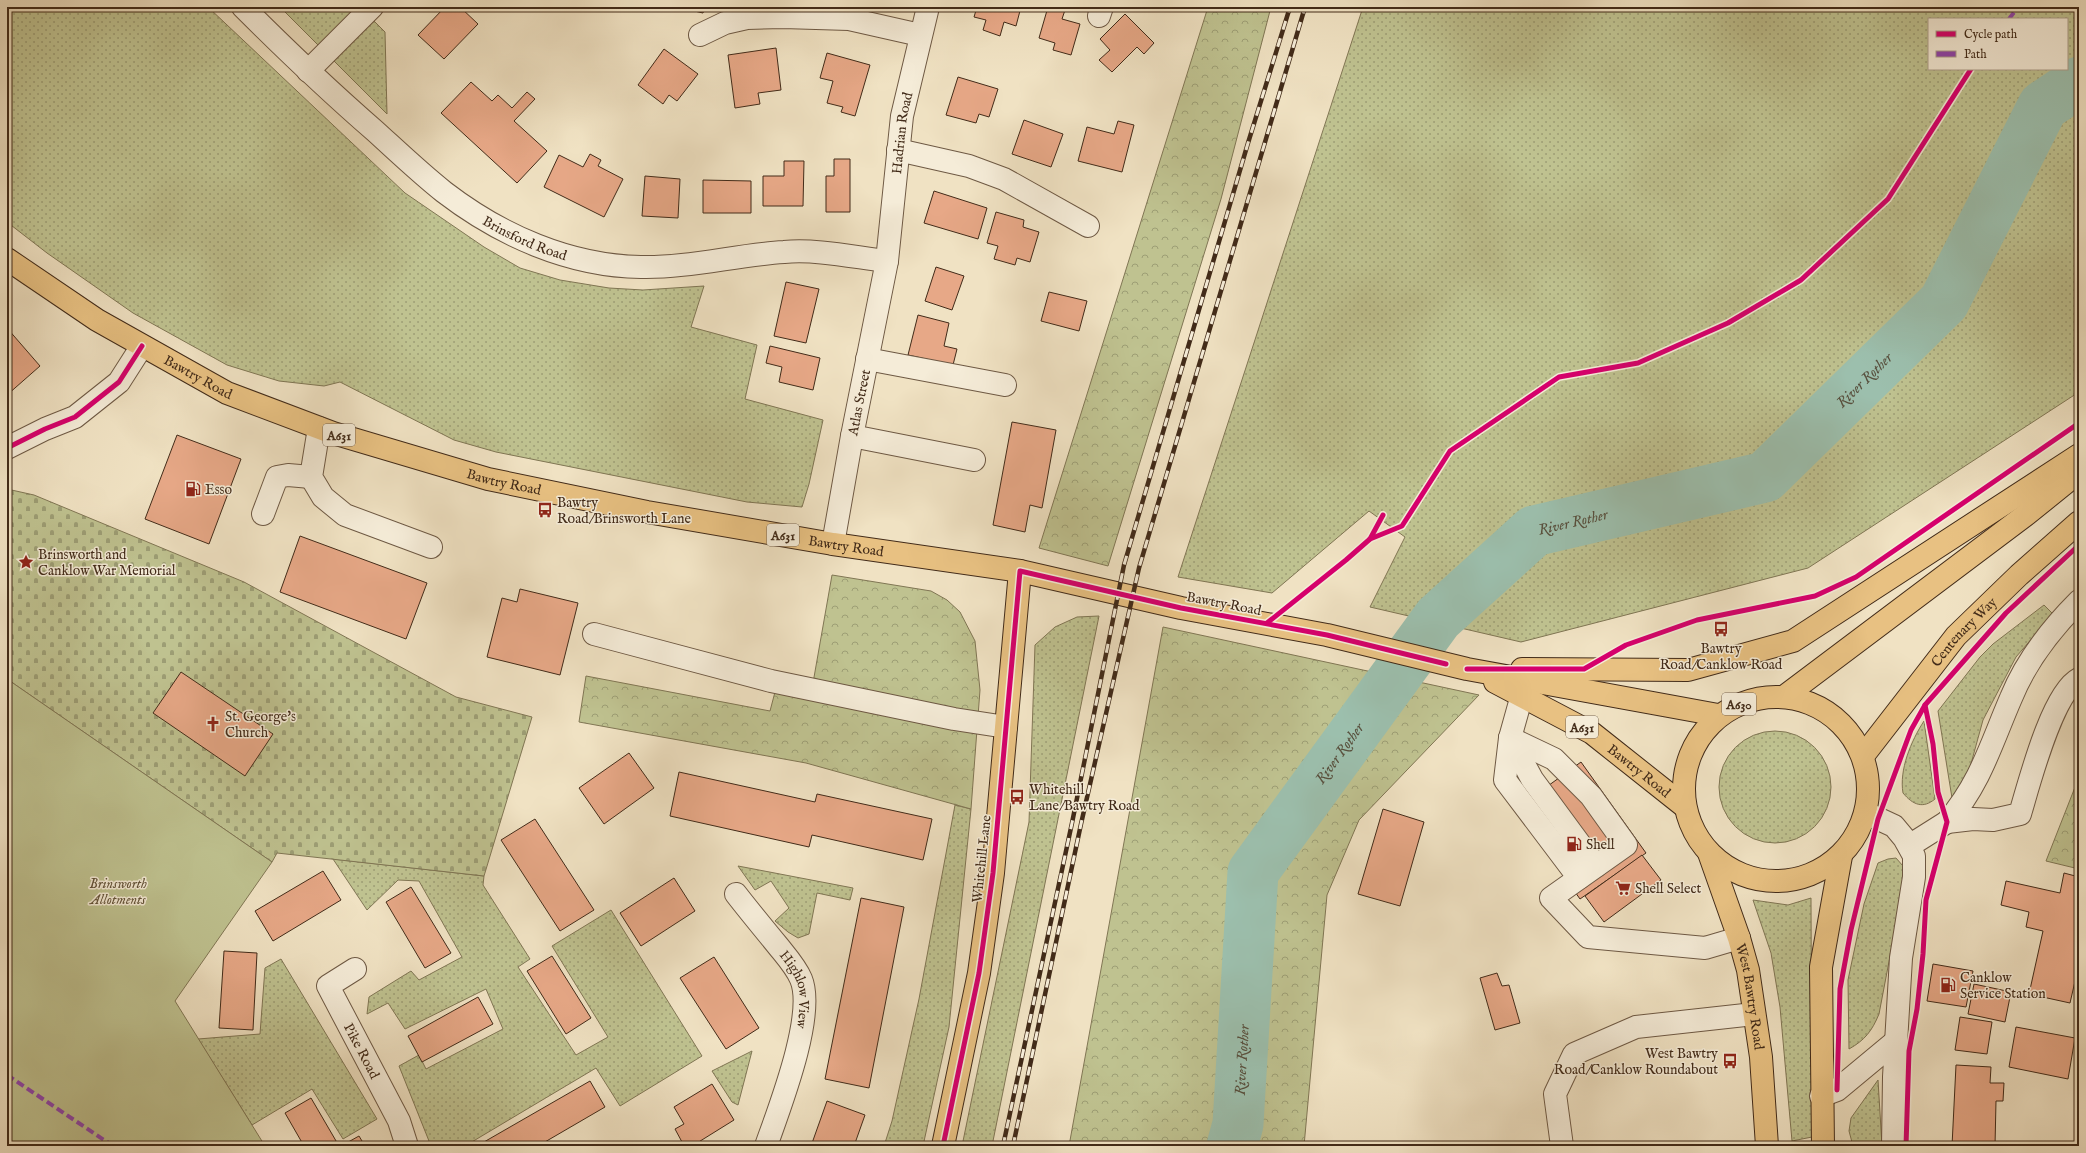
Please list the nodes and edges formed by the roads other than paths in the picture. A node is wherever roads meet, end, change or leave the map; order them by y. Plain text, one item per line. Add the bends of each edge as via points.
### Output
1 (243, 7) edge
2 (372, 7) edge
3 (928, 7) edge
4 (745, 13) edge
5 (700, 35) dead end
6 (920, 35) junction
7 (308, 71) junction
8 (898, 150) junction
9 (1088, 226) dead end
10 (7, 259) edge
11 (887, 261) junction
12 (142, 346) junction
13 (867, 359) junction
14 (1004, 385) dead end
15 (319, 428) junction
16 (852, 436) junction
17 (7, 448) edge
18 (2079, 455) edge
19 (974, 460) dead end
20 (2079, 472) edge
21 (311, 477) junction
22 (263, 514) dead end
23 (2079, 522) edge
24 (833, 544) junction
25 (431, 547) dead end
26 (1020, 571) junction
27 (2079, 601) edge
28 (594, 634) dead end
29 (1456, 666) junction
30 (2079, 679) edge
31 (1522, 695) junction
32 (1785, 696) junction
33 (1718, 715) junction
34 (1006, 727) junction
35 (1510, 738) junction
36 (1863, 756) junction
37 (1684, 806) junction
38 (1866, 813) junction
39 (1947, 822) junction
40 (1909, 846) junction
41 (1709, 853) junction
42 (1841, 856) junction
43 (1596, 866) junction
44 (1579, 878) junction
45 (736, 894) dead end
46 (1739, 938) junction
47 (355, 969) dead end
48 (1754, 1014) junction
49 (1896, 1041) junction
50 (1821, 1096) junction
51 (407, 1146) edge
52 (766, 1146) edge
53 (943, 1146) edge
54 (1562, 1146) edge
55 (1767, 1146) edge
56 (1823, 1146) edge
57 (1893, 1146) edge

1 - 7 street, Brinsford Road
2 - 7 street
3 - 6 street, Hadrian Road
4 - 5 street
4 - 6 street via 849,20
6 - 8 street, Hadrian Road via 902,116
7 - 11 street, Brinsford Road via 443,191 475,214 549,251 587,261 640,267 785,252
8 - 9 street via 969,166 1004,179
8 - 11 street, Hadrian Road
10 - 12 main road, Bawtry Road / A631 via 97,320
11 - 13 street, Atlas Street
12 - 15 main road, Bawtry Road / A631 via 227,393
12 - 17 street via 119,382 75,417 45,428
13 - 14 street
13 - 16 street, Atlas Street
15 - 21 street
15 - 24 main road, Bawtry Road / A631 via 488,479 647,512
16 - 19 street
16 - 24 street, Atlas Street
18 - 29 main road via 1793,641 1688,670
20 - 32 main road via 2021,519
21 - 22 street via 277,477
21 - 25 street via 323,497 345,515
23 - 36 main road, Centenary Way via 1956,636
24 - 26 main road, Bawtry Road / A631
26 - 29 main road, Bawtry Road / A631 via 1182,608 1356,642
26 - 34 main road, Whitehill Lane
27 - 39 street via 2056,624 2038,648 2011,696 1979,777 1962,805
28 - 34 street via 771,681 954,719
29 - 31 main road, Bawtry Road / A631
29 - 33 main road, Bawtry Road
30 - 39 street via 2058,704 2045,734 2020,814 1993,820
31 - 35 street
31 - 37 main road, Bawtry Road / A631 via 1592,733
32 - 33 main road, A630 via 1746,700
32 - 36 main road, A630 via 1816,704 1833,715 1855,739
33 - 37 main road, A630 via 1691,750 1684,773
34 - 53 main road, Whitehill Lane via 993,873 979,973
35 - 43 street via 1532,779
35 - 43 street via 1554,759 1591,796 1626,845
35 - 44 street via 1505,780
36 - 38 main road, A630 via 1869,788
37 - 41 main road, A630 via 1691,827
38 - 40 street via 1894,826
38 - 42 main road, A630 via 1852,842
39 - 40 street
40 - 49 street via 1914,856 1914,877 1901,958
41 - 42 main road, A630 via 1748,878 1780,882 1814,874
41 - 46 main road, West Bawtry Road / A630
42 - 50 main road, A630 via 1821,967
43 - 44 street
44 - 46 street via 1551,898 1588,937 1705,948
45 - 52 street, Highlow View via 790,962 801,979 805,998 802,1030
46 - 48 main road, West Bawtry Road / A630 via 1748,970
47 - 51 street, Pike Road via 328,986 382,1086
48 - 54 street via 1636,1027 1574,1054 1555,1094
48 - 55 main road, West Bawtry Road / A630
49 - 50 street via 1837,1090
49 - 57 street
50 - 56 main road, A630

